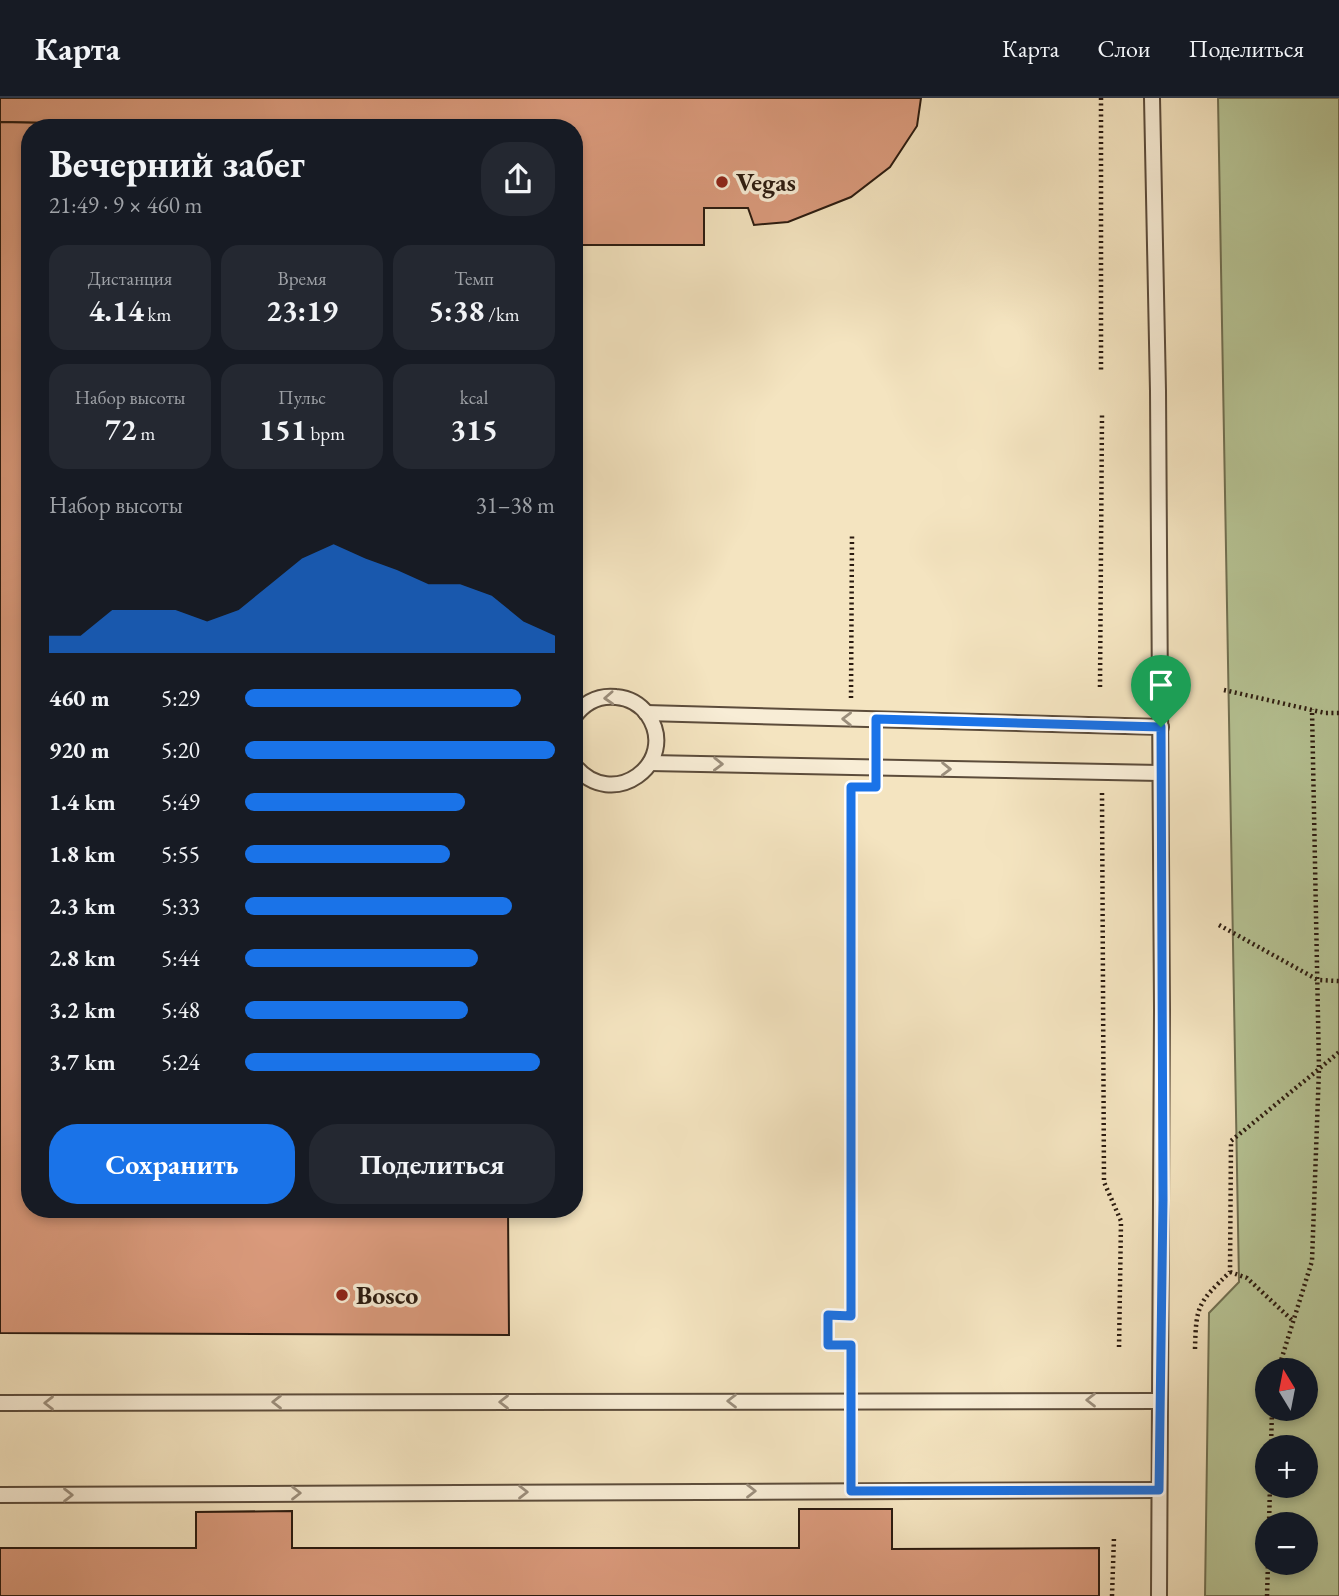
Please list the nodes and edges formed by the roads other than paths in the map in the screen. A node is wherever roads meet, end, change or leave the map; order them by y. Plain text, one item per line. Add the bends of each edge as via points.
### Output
1 (1152, 98) edge
2 (583, 708) edge
3 (646, 713) junction
4 (1161, 727) junction
5 (650, 763) junction
6 (583, 773) edge
7 (1160, 773) junction
8 (1159, 1401) junction
9 (0, 1403) edge
10 (1159, 1490) junction
11 (0, 1495) edge
12 (1159, 1596) edge

1 - 4 lane
3 -> 2 lane via 633,702 611,696
4 -> 3 lane
3 - 5 lane via 656,740
4 - 7 lane
5 - 6 lane via 634,779 612,785
5 -> 7 lane
7 - 8 lane via 1163,1200
8 -> 9 lane
8 - 10 lane
11 -> 10 lane
10 - 12 lane

